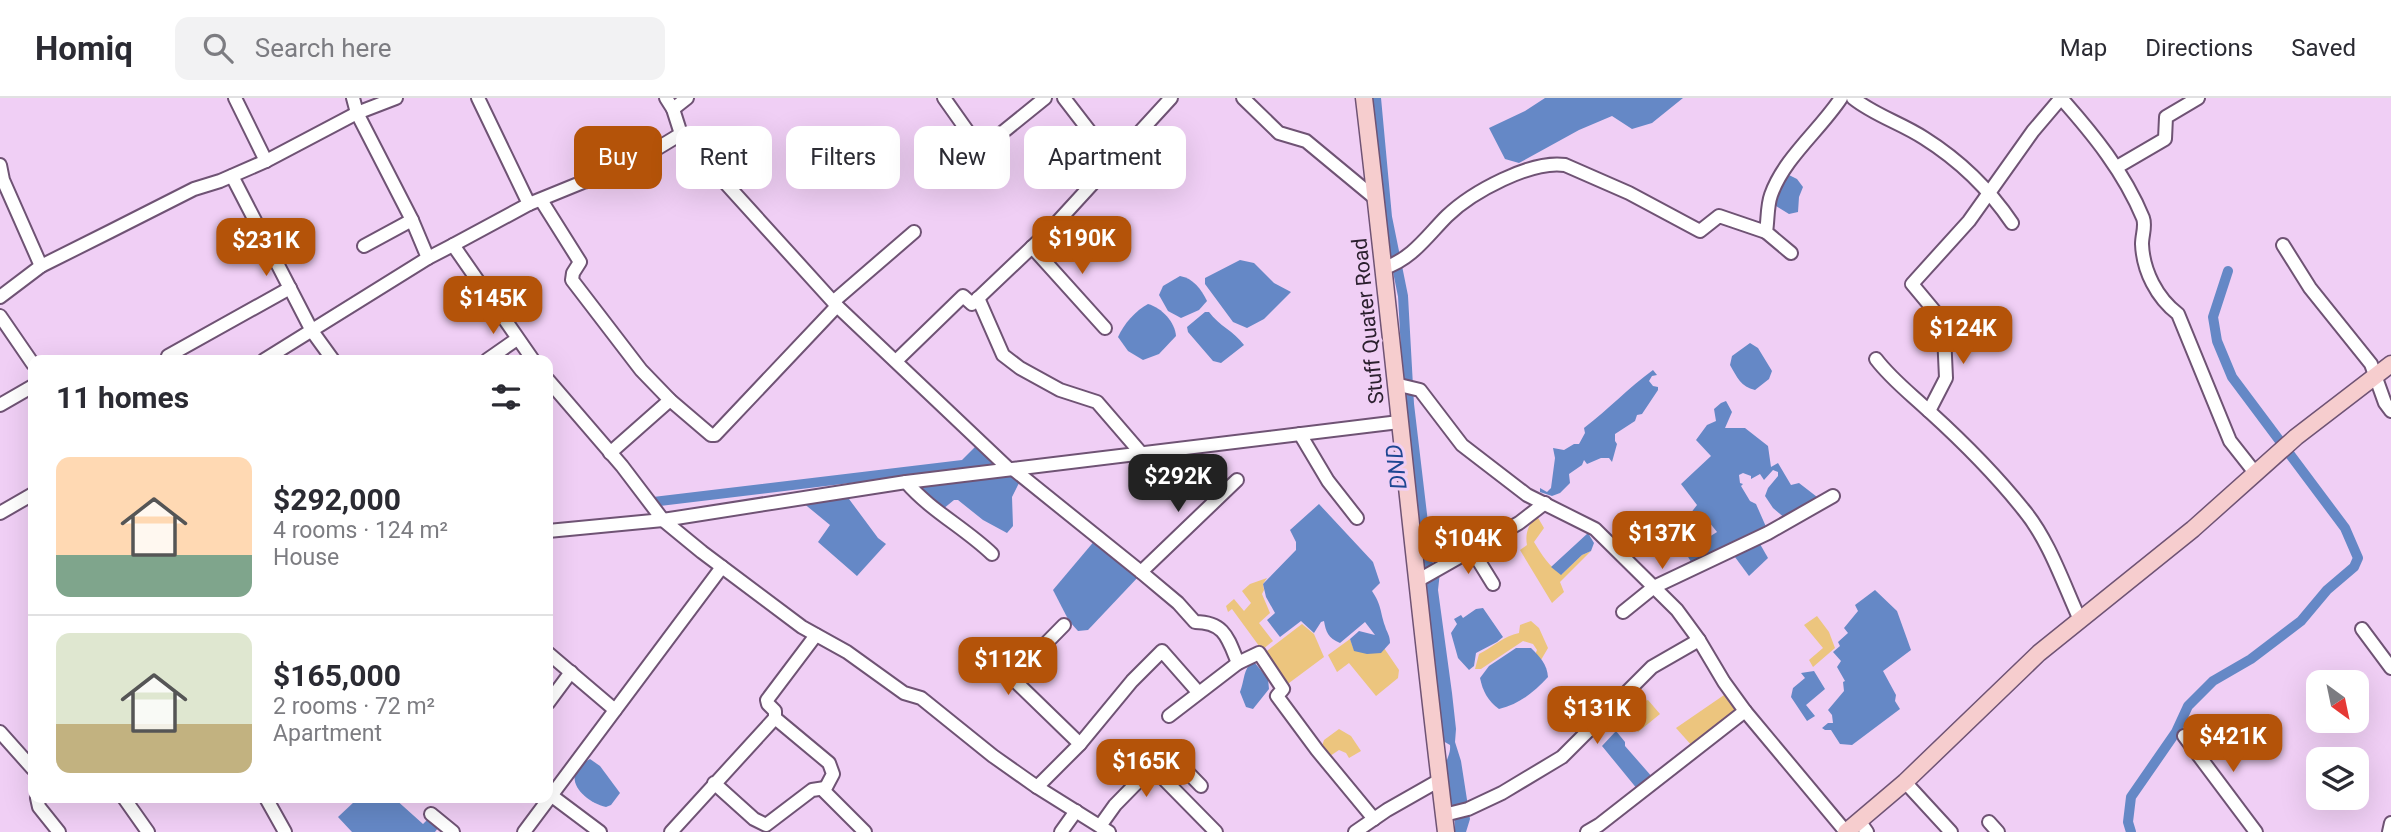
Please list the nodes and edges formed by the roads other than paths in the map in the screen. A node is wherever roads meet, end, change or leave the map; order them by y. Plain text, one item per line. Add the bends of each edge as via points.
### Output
1 (235, 98) edge
2 (353, 98) edge
3 (396, 98) edge
4 (478, 98) edge
5 (687, 98) edge
6 (944, 98) edge
7 (1045, 98) edge
8 (1064, 98) edge
9 (1171, 98) edge
10 (1243, 98) edge
11 (1364, 98) edge
12 (1841, 98) edge
13 (1853, 98) edge
14 (2061, 98) edge
15 (2198, 98) edge
16 (670, 104) edge
17 (358, 113) junction
18 (678, 126) edge
19 (1086, 126) edge
20 (1146, 126) edge
21 (676, 137) edge
22 (266, 161) junction
23 (0, 165) edge
24 (2117, 167) junction
25 (232, 176) junction
26 (731, 189) edge
27 (1089, 189) edge
28 (1989, 192) junction
29 (1376, 199) junction
30 (535, 202) junction
31 (412, 220) junction
32 (2012, 223) dead end
33 (914, 232) dead end
34 (1766, 232) junction
35 (453, 245) junction
36 (2283, 245) dead end
37 (364, 246) dead end
38 (1032, 247) junction
39 (1791, 253) dead end
40 (428, 258) junction
41 (1394, 264) junction
42 (41, 266) junction
43 (290, 288) junction
44 (0, 297) edge
45 (978, 298) junction
46 (835, 303) junction
47 (0, 316) edge
48 (1105, 328) dead end
49 (312, 331) junction
50 (517, 339) junction
51 (170, 355) edge
52 (272, 355) edge
53 (329, 355) edge
54 (494, 355) edge
55 (529, 355) edge
56 (28, 357) edge
57 (1876, 359) dead end
58 (896, 361) junction
59 (2391, 363) edge
60 (2374, 377) junction
61 (1399, 385) junction
62 (553, 386) edge
63 (28, 389) edge
64 (670, 400) junction
65 (0, 405) edge
66 (1929, 411) junction
67 (2391, 411) edge
68 (1399, 422) junction
69 (1300, 434) junction
70 (610, 453) junction
71 (1141, 453) junction
72 (1011, 469) junction
73 (2260, 470) junction
74 (1237, 480) dead end
75 (906, 482) junction
76 (1833, 496) dead end
77 (28, 497) edge
78 (1545, 503) junction
79 (0, 513) edge
80 (1357, 517) dead end
81 (663, 520) junction
82 (553, 531) edge
83 (1472, 550) junction
84 (992, 554) dead end
85 (722, 567) junction
86 (1141, 572) junction
87 (1421, 579) junction
88 (1493, 584) dead end
89 (1654, 587) junction
90 (1623, 612) dead end
91 (2080, 620) junction
92 (1064, 625) dead end
93 (2362, 629) dead end
94 (816, 635) junction
95 (1699, 640) junction
96 (553, 657) edge
97 (1238, 663) junction
98 (2391, 668) edge
99 (571, 672) junction
100 (1198, 692) junction
101 (553, 696) edge
102 (615, 710) junction
103 (1745, 711) junction
104 (1169, 716) dead end
105 (775, 718) junction
106 (0, 732) edge
107 (2184, 736) dead end
108 (1080, 744) junction
109 (28, 763) edge
110 (1153, 768) junction
111 (1438, 781) junction
112 (1905, 782) junction
113 (714, 783) junction
114 (1201, 786) dead end
115 (1037, 787) junction
116 (825, 788) junction
117 (553, 790) edge
118 (553, 796) edge
119 (38, 803) edge
120 (128, 803) edge
121 (269, 803) edge
122 (544, 803) edge
123 (1076, 811) junction
124 (431, 814) dead end
125 (1374, 819) junction
126 (1448, 820) edge
127 (2391, 823) edge
128 (759, 828) edge
129 (1105, 829) edge
130 (1858, 829) edge
131 (59, 832) edge
132 (148, 832) edge
133 (285, 832) edge
134 (453, 832) edge
135 (524, 832) edge
136 (600, 832) edge
137 (671, 832) edge
138 (865, 832) edge
139 (1061, 832) edge
140 (1216, 832) edge
141 (1355, 832) edge
142 (1587, 832) edge
143 (1951, 832) edge
144 (2256, 832) edge
145 (2389, 832) edge

1 - 22 street
2 - 17 street
3 - 17 street
4 - 30 street
5 - 16 street
6 - 7 street via 978,146 987,145
8 - 19 street
9 - 20 street
10 - 29 street via 1279,134 1306,141
11 - 29 street, Stuff Quater Road
12 - 34 street via 1800,148 1771,195
13 - 28 street via 1925,138
14 - 24 street
14 - 28 street
15 - 24 street via 2166,117 2165,139
16 - 18 street
17 - 22 street
17 - 31 street
21 - 30 street via 610,177 583,182
22 - 25 street
23 - 42 street
24 - 73 street via 2144,221 2147,271 2165,304 2178,314 2230,441
25 - 42 street via 194,190
25 - 43 street
26 - 46 street
27 - 38 street
28 - 32 street
28 - 66 street via 1955,239 1912,284 1937,314 1944,334 1946,377
29 - 41 street, Stuff Quater Road
30 - 35 street
30 - 64 street via 580,262 572,280
31 - 37 street
31 - 40 street
33 - 46 street
34 - 39 street
34 - 41 street via 1719,216 1700,232 1629,193 1555,163 1472,197
35 - 40 street
35 - 50 street
36 - 60 street via 2309,288 2371,364
38 - 45 street
38 - 48 street
40 - 49 street
41 - 61 street, Stuff Quater Road
42 - 44 street
43 - 49 street
43 - 51 street
45 - 58 street via 972,304 963,296
45 - 71 street via 1003,355 1060,390 1097,402
46 - 58 street
46 - 64 street via 715,435
47 - 56 street
49 - 52 street
49 - 53 street
50 - 54 street
50 - 55 street
57 - 66 street
58 - 72 street
59 - 60 street
60 - 67 street
60 - 73 street
61 - 68 street, Stuff Quater Road
61 - 78 street via 1420,390 1462,444
62 - 70 street
63 - 65 street
64 - 70 street
66 - 91 street via 2026,512
68 - 69 street
68 - 87 street, Stuff Quater Road
69 - 71 street
69 - 80 street via 1328,481
70 - 81 street
71 - 72 street
72 - 75 street
72 - 86 street
73 - 91 street
74 - 86 street
75 - 81 street
75 - 84 street
76 - 89 street via 1768,533
77 - 79 street
78 - 83 street
78 - 89 street via 1595,529
81 - 82 street
81 - 85 street
83 - 87 street
83 - 88 street
85 - 94 street
85 - 102 street
86 - 97 street via 1195,622 1216,625
87 - 111 street, Stuff Quater Road
89 - 90 street
89 - 95 street
91 - 112 street via 2039,653
92 - 108 street via 1012,678
93 - 98 street
94 - 105 street via 767,700
94 - 115 street via 904,693 921,698
95 - 103 street
95 - 126 street via 1652,667 1562,757
96 - 99 street
97 - 100 street
97 - 125 street via 1259,653 1283,689 1277,696
99 - 101 street
99 - 102 street
100 - 104 street
100 - 108 street via 1162,651
102 - 117 street
103 - 130 street
103 - 142 street
105 - 113 street
105 - 116 street via 828,762 833,774
106 - 109 street
107 - 144 street
108 - 115 street
110 - 114 street via 1169,752
110 - 129 street via 1115,805
110 - 140 street
111 - 125 street
111 - 126 street, Stuff Quater Road
112 - 130 street
112 - 143 street
113 - 128 street
113 - 137 street
115 - 123 street
116 - 128 street via 812,790
116 - 138 street via 827,796
118 - 136 street
119 - 131 street
120 - 132 street
121 - 133 street
122 - 135 street
123 - 129 street
123 - 139 street
124 - 134 street
125 - 141 street
127 - 145 street

